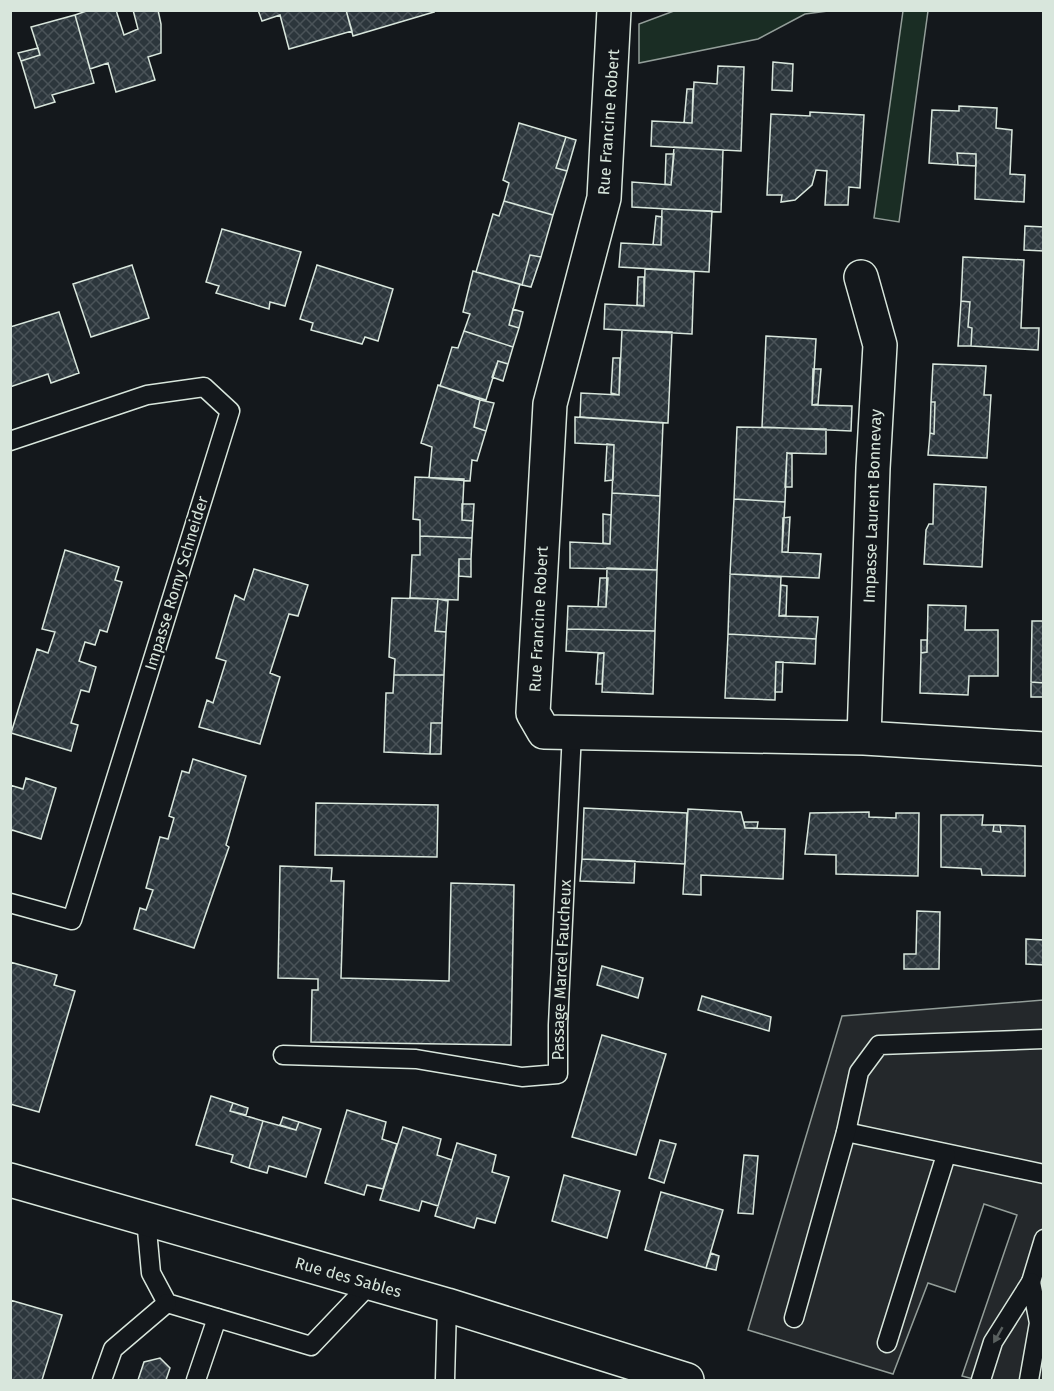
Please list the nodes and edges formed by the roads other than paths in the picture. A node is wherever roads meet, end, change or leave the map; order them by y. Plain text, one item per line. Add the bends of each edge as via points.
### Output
1 (614, 10) edge
2 (861, 277) dead end
3 (10, 441) edge
4 (573, 732) junction
5 (864, 738) junction
6 (1044, 749) edge
7 (10, 903) edge
8 (1044, 1039) edge
9 (283, 1055) dead end
10 (846, 1132) junction
11 (946, 1155) junction
12 (1044, 1174) edge
13 (10, 1180) edge
14 (146, 1219) junction
15 (1044, 1239) edge
16 (1031, 1282) junction
17 (371, 1283) junction
18 (167, 1302) junction
19 (447, 1305) junction
20 (1012, 1311) junction
21 (217, 1318) junction
22 (794, 1318) dead end
23 (1041, 1324) edge
24 (887, 1343) dead end
25 (102, 1380) edge
26 (196, 1380) edge
27 (445, 1380) edge
28 (687, 1380) edge
29 (981, 1380) edge
30 (1029, 1380) edge

1 - 4 street, Rue Francine Robert via 604,198 549,416 533,713 544,732
2 - 5 street, Impasse Laurent Bonnevay via 880,345
3 - 7 lane, Impasse Romy Schneider via 147,395 204,387 230,411 72,920
4 - 5 street, Rue Francine Robert
4 - 9 lane, Passage Marcel Faucheux via 558,1074 522,1077 416,1059
5 - 6 street, Rue Francine Robert
8 - 10 lane via 879,1046 859,1072
10 - 11 lane
10 - 22 lane
11 - 12 lane
11 - 24 lane
13 - 14 street, Rue des Sables
14 - 17 street, Rue des Sables
14 - 18 lane via 151,1273
15 - 16 lane
16 - 20 lane
16 - 23 lane
17 - 19 street, Rue des Sables
17 - 21 lane via 311,1346
18 - 21 lane
18 - 25 lane via 113,1349
19 - 27 lane
19 - 28 street, Rue des Sables
20 - 23 lane
20 -> 29 lane via 993,1342
21 - 26 lane
23 - 30 lane

